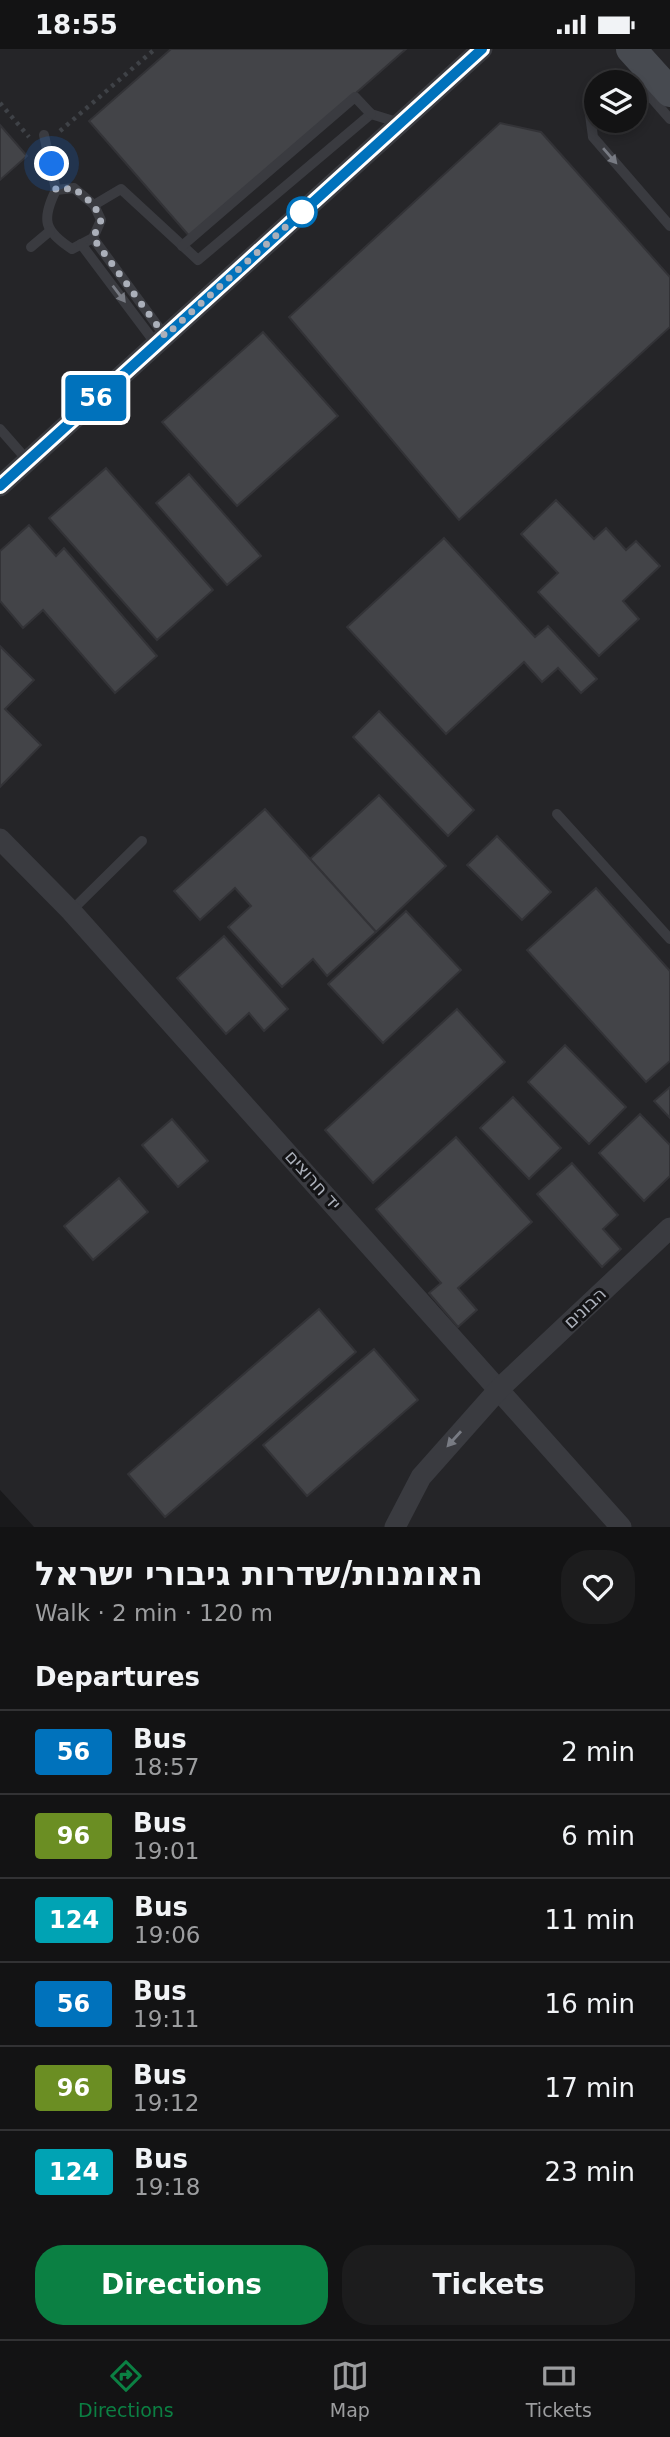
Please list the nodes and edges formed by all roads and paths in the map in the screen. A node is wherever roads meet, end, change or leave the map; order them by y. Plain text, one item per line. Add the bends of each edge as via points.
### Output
1 (155, 49) edge
2 (482, 49) edge
3 (631, 49) edge
4 (670, 92) edge
5 (647, 93) edge
6 (0, 103) edge
7 (371, 114) junction
8 (670, 119) edge
9 (400, 123) junction
10 (592, 133) edge
11 (46, 138) junction
12 (56, 190) junction
13 (94, 205) junction
14 (670, 226) edge
15 (50, 231) junction
16 (93, 238) junction
17 (81, 244) junction
18 (182, 246) junction
19 (31, 247) dead end
20 (161, 340) junction
21 (0, 429) edge
22 (28, 461) junction
23 (0, 486) edge
24 (557, 814) dead end
25 (0, 839) edge
26 (142, 841) dead end
27 (71, 911) junction
28 (670, 939) edge
29 (670, 1228) edge
30 (500, 1388) junction
31 (395, 1527) edge
32 (621, 1527) edge

1 - 11 path
2 - 9 street
3 - 4 street
5 - 8 lane
6 - 11 path via 39,149
7 - 9 lane
7 - 18 lane via 198,260
7 - 18 lane via 355,97
9 - 20 street
10 -> 14 lane
11 - 12 lane
12 - 13 lane via 74,188
12 - 15 lane via 46,211
13 - 16 lane via 101,220
13 - 18 lane via 121,189
15 - 17 lane via 72,249
15 - 19 lane
16 - 17 lane
16 - 20 lane
17 -> 20 lane
20 - 22 street
21 - 22 lane
22 - 23 street
24 - 28 lane
25 - 27 street, יד חרוצים
26 - 27 lane
27 - 30 street, יד חרוצים
29 - 30 street, הבונים
30 -> 31 street, הבונים via 421,1477
30 - 32 street, יד חרוצים

